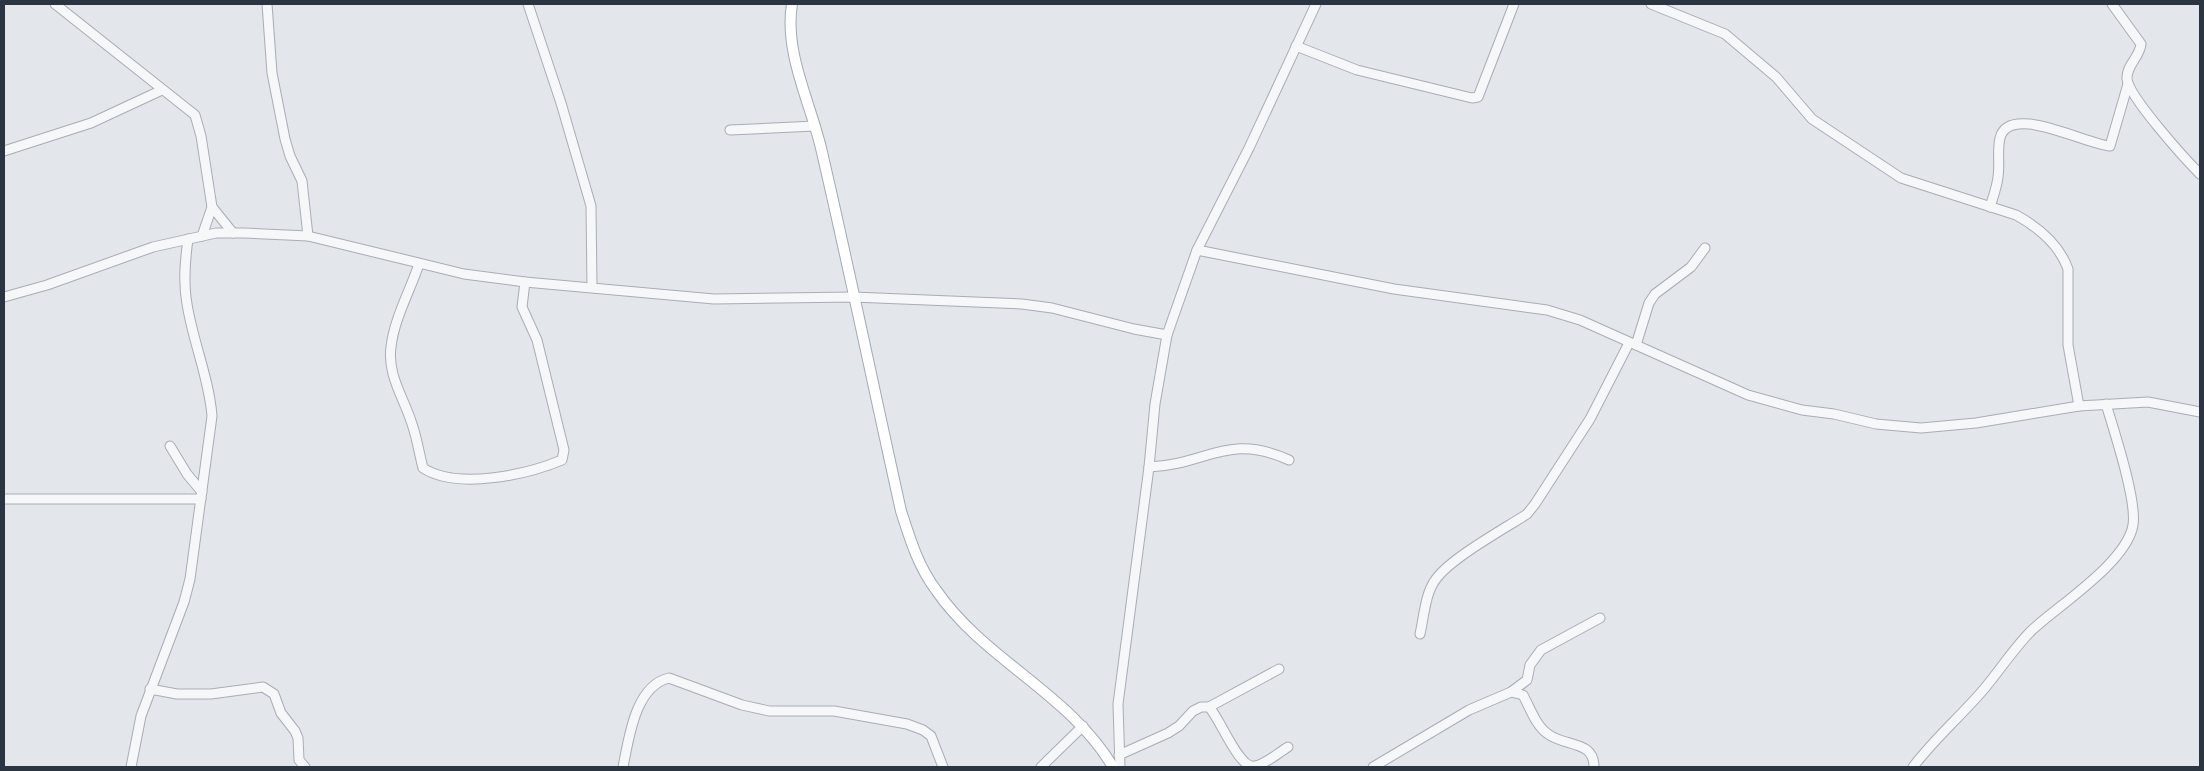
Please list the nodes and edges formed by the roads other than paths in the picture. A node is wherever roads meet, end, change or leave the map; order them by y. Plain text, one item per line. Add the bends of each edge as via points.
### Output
1 (55, 4) edge
2 (267, 4) edge
3 (528, 4) edge
4 (792, 4) edge
5 (1316, 4) edge
6 (1514, 4) edge
7 (1651, 4) edge
8 (2112, 4) edge
9 (1296, 46) junction
10 (2128, 84) junction
11 (162, 90) junction
12 (815, 126) junction
13 (730, 130) dead end
14 (4, 151) edge
15 (2200, 174) edge
16 (212, 207) junction
17 (1990, 207) junction
18 (233, 233) junction
19 (202, 236) junction
20 (308, 236) junction
21 (188, 239) junction
22 (1705, 248) dead end
23 (1197, 250) junction
24 (419, 264) junction
25 (525, 282) junction
26 (592, 287) junction
27 (4, 297) edge
28 (853, 297) junction
29 (1167, 334) junction
30 (1632, 344) junction
31 (2106, 404) junction
32 (2079, 406) junction
33 (2200, 412) edge
34 (170, 446) dead end
35 (1288, 460) dead end
36 (1149, 467) junction
37 (202, 495) junction
38 (4, 499) edge
39 (1600, 618) dead end
40 (1420, 634) dead end
41 (1279, 669) dead end
42 (150, 689) junction
43 (1511, 692) junction
44 (1209, 707) junction
45 (1083, 726) junction
46 (1288, 746) dead end
47 (1119, 755) junction
48 (130, 767) edge
49 (305, 767) edge
50 (623, 767) edge
51 (943, 767) edge
52 (1041, 767) edge
53 (1113, 767) edge
54 (1120, 767) edge
55 (1373, 767) edge
56 (1594, 767) edge
57 (1913, 767) edge

1 - 11 street
2 - 20 street via 272,73 285,139 302,181
3 - 26 street via 592,206
4 - 12 main road via 793,46
5 - 9 street
6 - 9 street via 1478,97 1357,70
7 - 17 street via 1725,34 1776,77 1812,119 1901,178
8 - 10 street via 2141,44 2141,50 2128,70
9 - 23 street
10 - 15 street via 2173,145
10 - 17 street via 2110,146 2028,124 2005,129 2000,137 1998,176
11 - 14 street via 91,123
11 - 16 street via 195,115 202,136
12 - 13 street
12 - 28 main road
16 - 18 street
16 - 19 street
17 - 32 street via 2032,224 2054,244 2064,260 2068,281 2068,345
18 - 19 street
18 - 20 street
19 - 21 street
20 - 24 street
21 - 27 street via 153,247
21 - 37 street via 184,279 187,305 211,400 212,416
22 - 30 street via 1691,267 1655,294
23 - 29 street
23 - 30 street via 1394,289 1547,310 1580,320
24 - 25 street
24 - 25 street via 395,326 390,348 392,370 412,423 423,468 432,474 461,480 543,468 562,460 564,450 537,340 522,307
25 - 26 street
26 - 28 street via 714,299
28 - 29 street via 1022,304 1052,308 1134,330
28 - 45 main road via 900,511 914,553 936,591 967,625
29 - 36 street via 1155,404
30 - 32 street via 1748,395 1802,410 1876,424 1921,428 1976,423
30 - 40 street via 1590,419 1527,514 1452,564 1436,579 1429,594
31 - 32 street
31 - 33 street via 2148,402
31 - 57 street via 2134,510 2130,537 2101,572 2032,630 1984,690
34 - 37 street
35 - 36 street via 1251,448 1236,448 1167,466
36 - 47 street via 1118,704
37 - 38 street
37 - 42 street via 184,602
39 - 43 street via 1541,650 1530,665 1527,680
41 - 44 street
42 - 48 street
42 - 49 street via 177,694 268,689 295,731 299,760
43 - 55 street via 1469,710
43 - 56 street via 1524,695 1540,726 1548,734 1586,748 1591,753
44 - 46 street via 1249,767
44 - 47 street via 1193,711 1168,733
45 - 52 street
45 - 53 main road
47 - 54 street
50 - 51 street via 638,709 650,689 669,678 742,705 769,711 834,711 907,724 931,736

